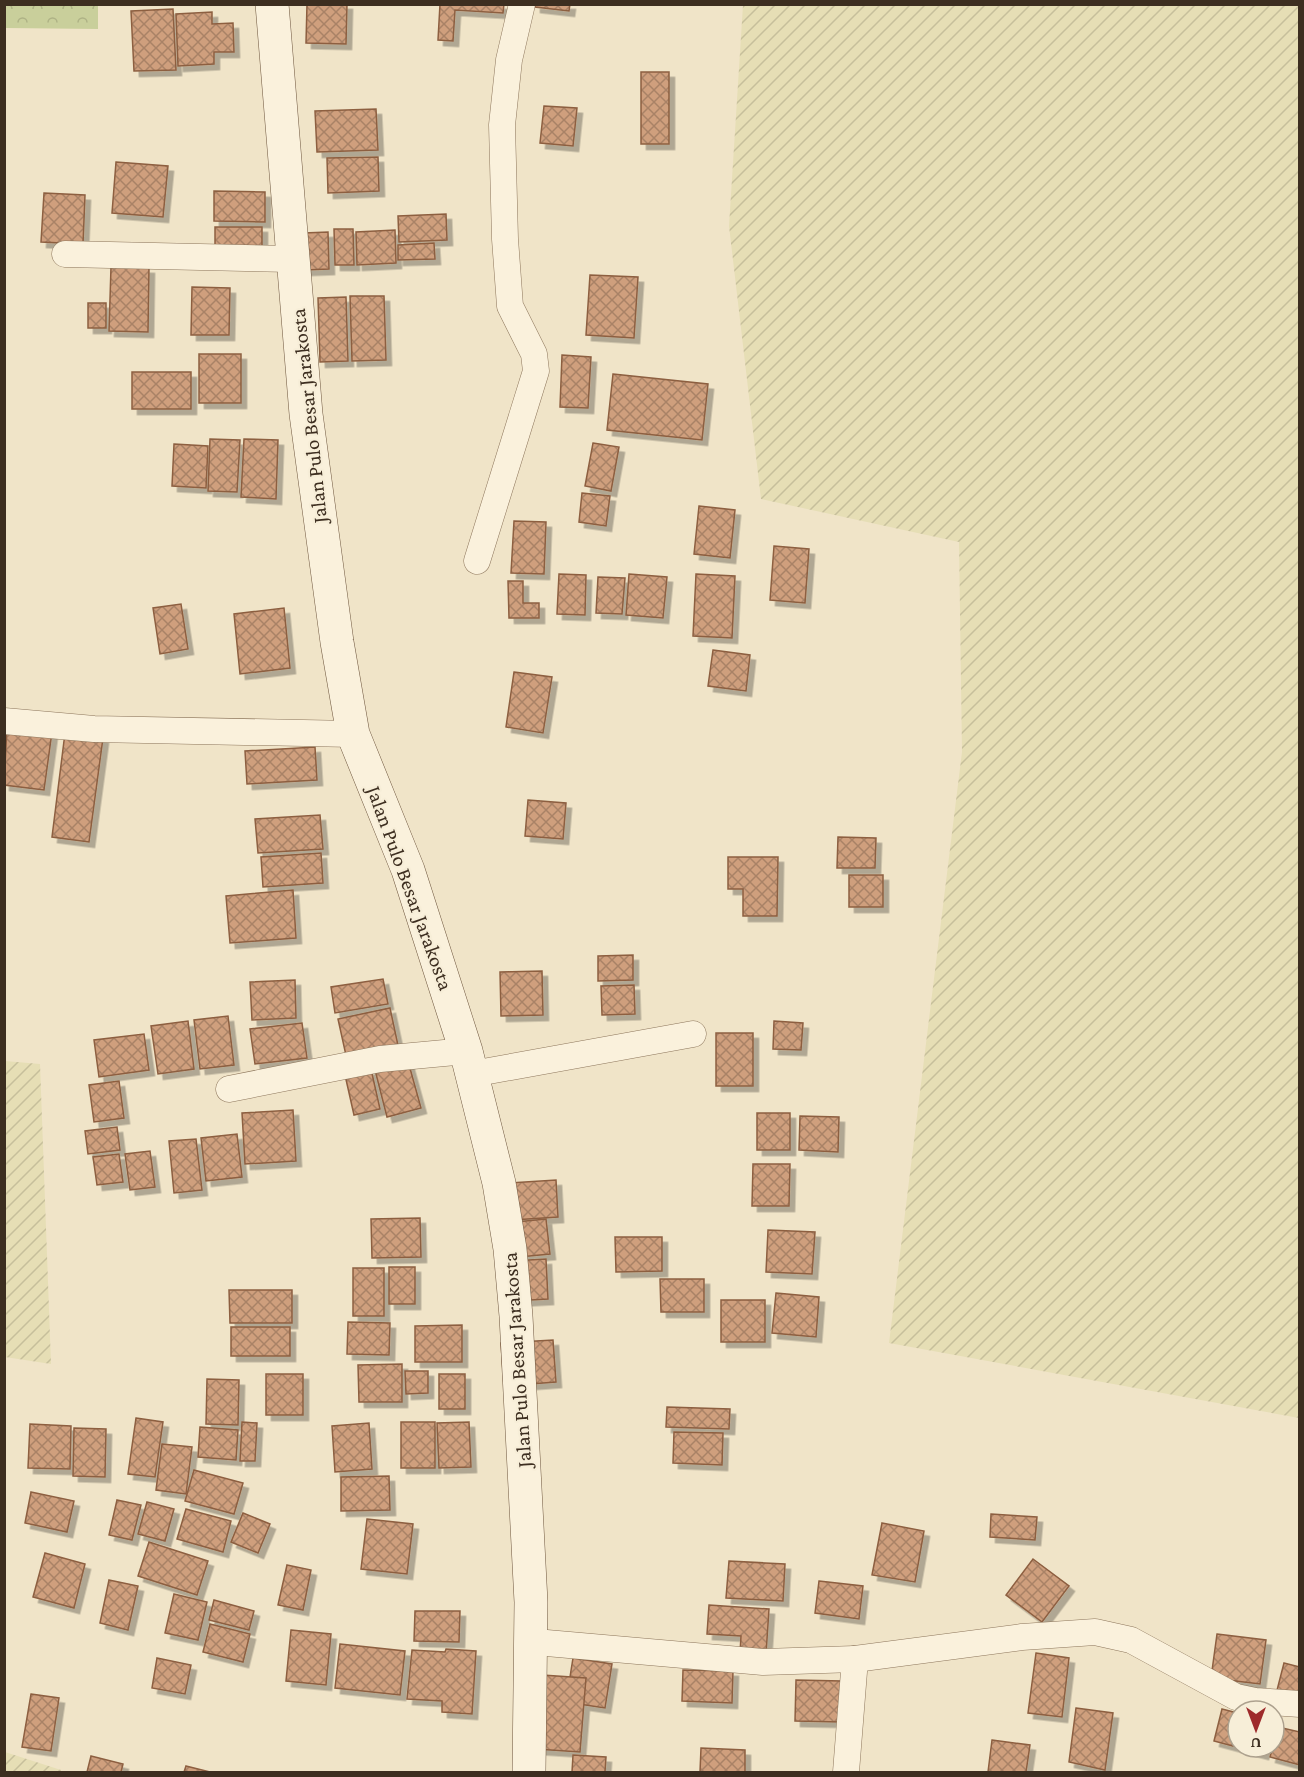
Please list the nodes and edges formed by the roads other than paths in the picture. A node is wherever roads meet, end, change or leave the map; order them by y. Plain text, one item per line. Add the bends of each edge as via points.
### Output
1 (272, 4) edge
2 (522, 4) edge
3 (66, 254) dead end
4 (292, 259) junction
5 (477, 561) dead end
6 (4, 721) edge
7 (353, 734) junction
8 (693, 1034) dead end
9 (469, 1063) junction
10 (229, 1089) dead end
11 (531, 1646) junction
12 (855, 1659) junction
13 (1299, 1704) edge
14 (530, 1773) edge
15 (846, 1773) edge

1 - 4 street, Jalan Pulo Besar Jarakosta
2 - 5 street via 509,60 502,125 505,239 510,306 534,354 536,371
3 - 4 street
4 - 7 street, Jalan Pulo Besar Jarakosta via 306,414
6 - 7 street via 94,729
7 - 9 street, Jalan Pulo Besar Jarakosta via 408,870
8 - 9 street
9 - 10 street via 380,1059
9 - 11 street, Jalan Pulo Besar Jarakosta via 499,1183 510,1249 518,1340
11 - 12 street via 535,1642 763,1662
11 - 14 street, Jalan Pulo Besar Jarakosta
12 - 13 street via 1095,1632 1131,1640 1236,1697
12 - 15 street

